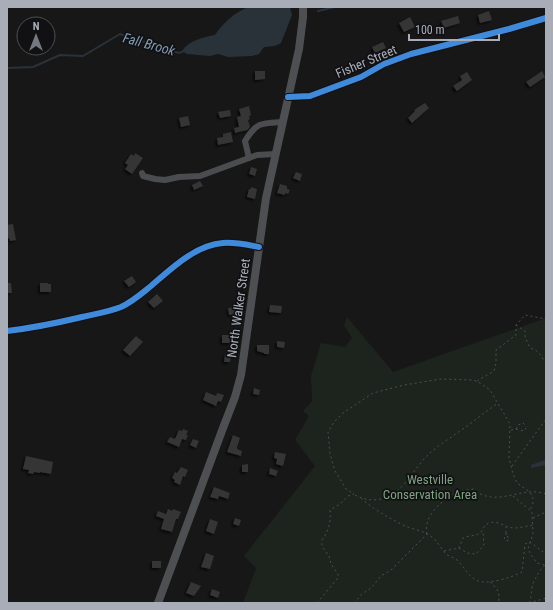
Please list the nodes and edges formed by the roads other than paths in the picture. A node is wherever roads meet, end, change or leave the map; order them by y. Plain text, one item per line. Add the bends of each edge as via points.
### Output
1 (303, 7) edge
2 (546, 18) edge
3 (288, 97) junction
4 (282, 122) junction
5 (275, 154) junction
6 (249, 158) junction
7 (142, 173) dead end
8 (259, 247) junction
9 (7, 331) edge
10 (158, 603) edge

1 - 3 main road, North Walker Street
2 - 3 street, Fisher Street via 411,54 384,64 361,77 310,96
3 - 4 main road, North Walker Street
4 - 5 main road, North Walker Street
4 - 6 street via 264,123 251,132 245,141
5 - 6 street via 267,153
5 - 8 main road, North Walker Street
6 - 7 street via 200,176 155,180 143,176
8 - 9 street via 223,243 210,246 180,262 122,307 43,326
8 - 10 main road, North Walker Street via 244,354 235,396

